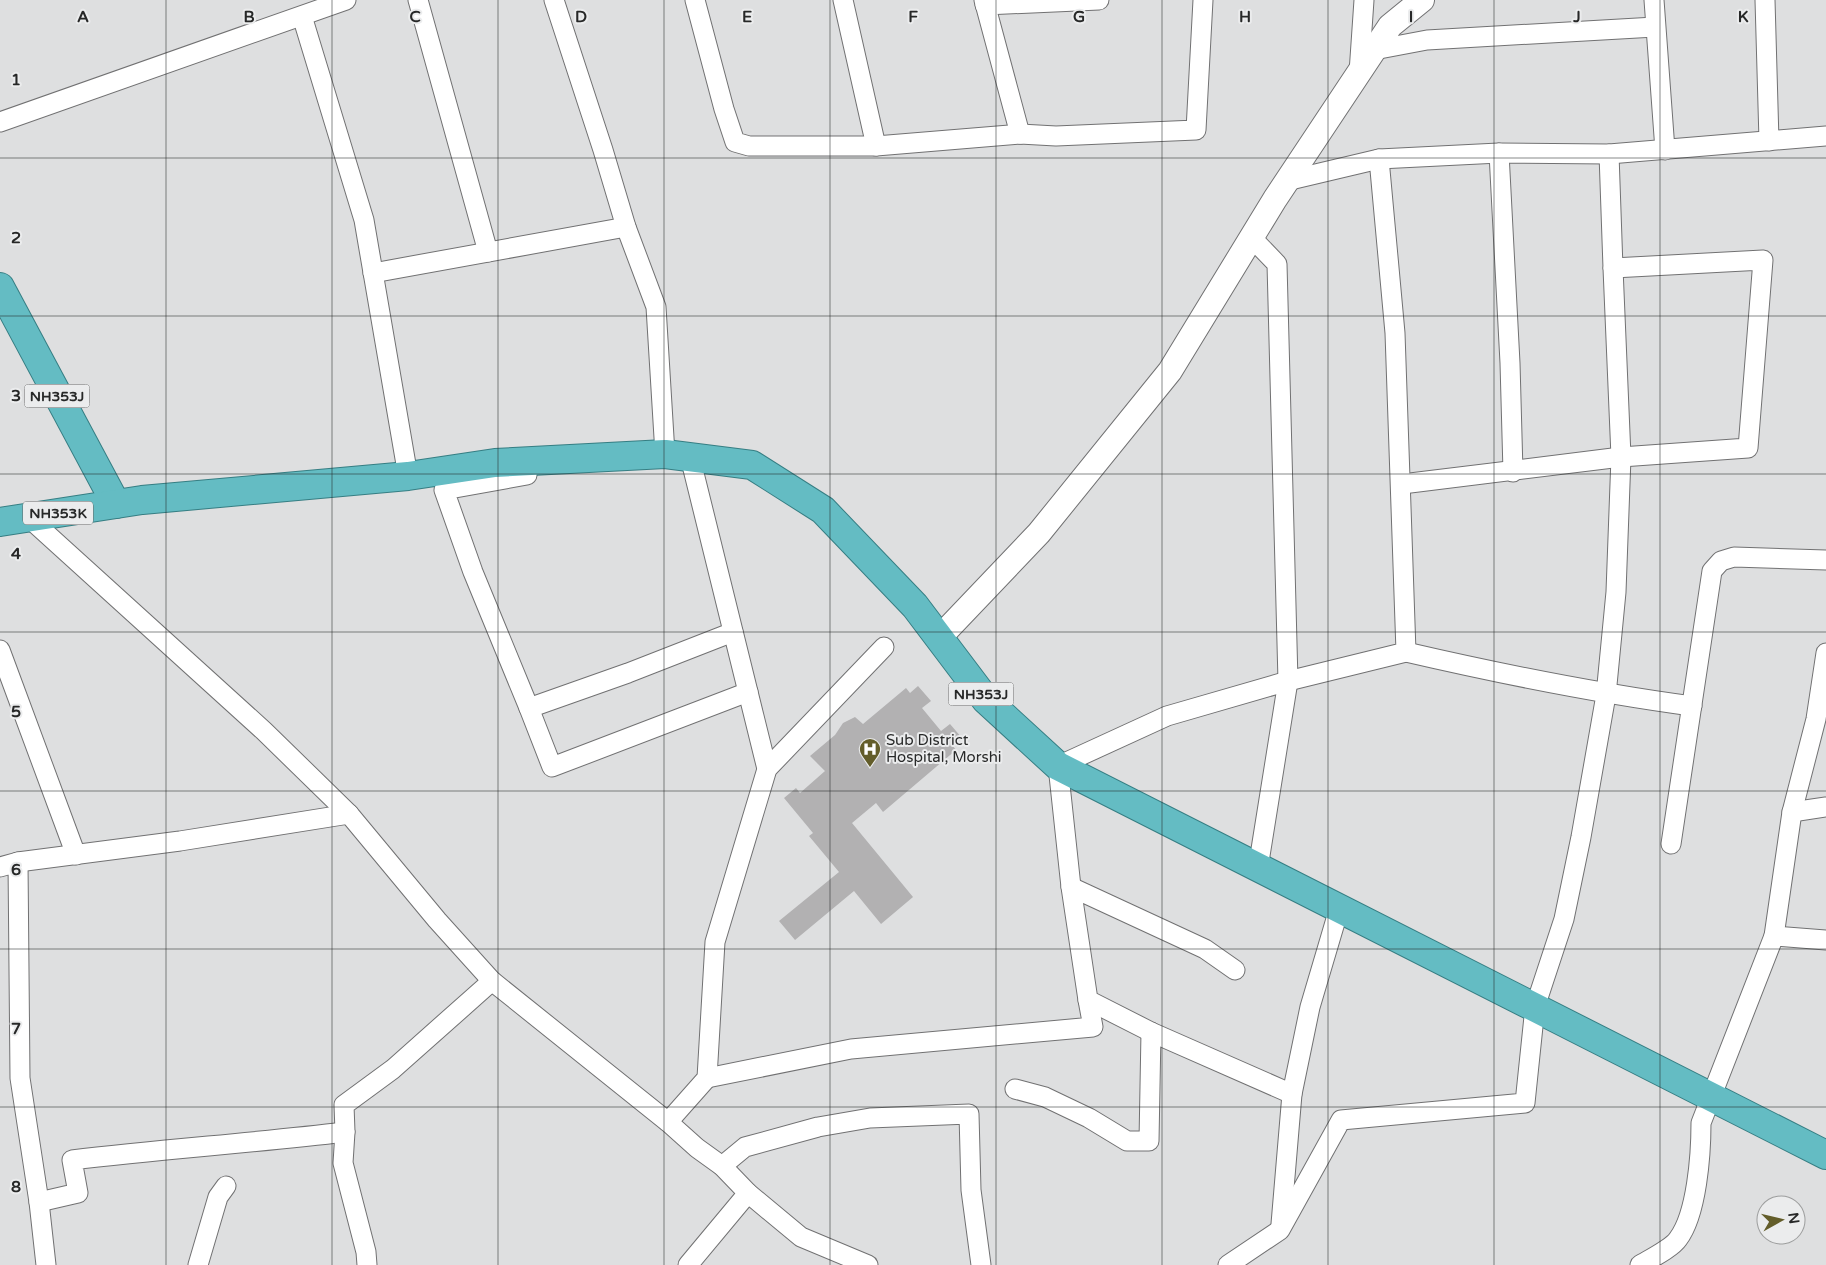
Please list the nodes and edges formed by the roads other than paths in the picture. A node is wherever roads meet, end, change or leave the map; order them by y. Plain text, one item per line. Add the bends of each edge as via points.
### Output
1 (418, 0) edge
2 (554, 0) edge
3 (694, 0) edge
4 (843, 0) edge
5 (1099, 0) edge
6 (1203, 0) edge
7 (1364, 0) edge
8 (1422, 0) edge
9 (1654, 0) edge
10 (1765, 0) edge
11 (340, 1) edge
12 (984, 3) edge
13 (302, 16) junction
14 (1655, 27) junction
15 (1374, 50) junction
16 (1359, 73) junction
17 (0, 122) edge
18 (1020, 134) junction
19 (1826, 136) edge
20 (1769, 141) junction
21 (876, 146) junction
22 (1665, 150) junction
23 (1499, 153) junction
24 (1609, 154) junction
25 (1379, 159) junction
26 (1286, 181) junction
27 (626, 227) junction
28 (1252, 237) junction
29 (488, 252) junction
30 (1613, 268) junction
31 (373, 273) junction
32 (0, 286) edge
33 (677, 456) junction
34 (1621, 457) junction
35 (528, 461) junction
36 (1513, 472) junction
37 (408, 476) junction
38 (1402, 484) junction
39 (116, 504) junction
40 (28, 517) junction
41 (0, 522) edge
42 (1826, 560) edge
43 (733, 632) junction
44 (939, 638) junction
45 (884, 647) dead end
46 (0, 650) edge
47 (1406, 652) junction
48 (1826, 653) edge
49 (1825, 677) edge
50 (1288, 681) junction
51 (748, 692) junction
52 (1606, 695) junction
53 (1692, 706) junction
54 (529, 708) junction
55 (1058, 766) junction
56 (766, 769) junction
57 (1826, 807) edge
58 (1792, 812) junction
59 (349, 814) junction
60 (1671, 844) dead end
61 (76, 855) junction
62 (9, 865) edge
63 (1258, 868) junction
64 (1071, 887) junction
65 (1339, 909) junction
66 (1774, 936) junction
67 (1826, 940) edge
68 (1235, 970) dead end
69 (492, 981) junction
70 (1088, 1000) junction
71 (1535, 1007) junction
72 (1151, 1032) junction
73 (707, 1078) junction
74 (1015, 1089) dead end
75 (1292, 1094) junction
76 (1713, 1097) junction
77 (668, 1122) junction
78 (345, 1132) junction
79 (1826, 1155) edge
80 (722, 1166) junction
81 (226, 1186) dead end
82 (748, 1192) junction
83 (39, 1202) junction
84 (1280, 1230) junction
85 (691, 1262) edge
86 (46, 1265) edge
87 (198, 1265) edge
88 (367, 1265) edge
89 (868, 1265) edge
90 (981, 1265) edge
91 (1228, 1265) edge
92 (1640, 1265) edge

1 - 29 street
2 - 27 street
3 - 21 street via 735,142 749,146
4 - 21 street
5 - 12 street
6 - 18 street via 1196,130 1056,136
7 - 16 street
8 - 15 street via 1390,26
9 - 14 street
10 - 20 street
11 - 13 street
12 - 18 street
13 - 17 street
13 - 31 street via 364,220
14 - 15 street via 1427,40
14 - 22 street
15 - 16 street
16 - 26 street
18 - 21 street
19 - 20 street
20 - 22 street
22 - 24 street
23 - 24 street
23 - 25 street
23 - 36 street
24 - 30 street
25 - 26 street
25 - 38 street via 1395,333
26 - 28 street
27 - 29 street
27 - 33 street via 656,307
28 - 44 street via 1170,372 1039,533
28 - 50 street via 1277,264
29 - 31 street
30 - 34 street
30 - 34 street via 1763,260 1748,448
31 - 37 street
32 - 39 highway, NH353J
33 - 35 highway, NH353J
33 - 43 street
33 - 44 highway, NH353J via 752,465 824,510 915,606
34 - 36 street
34 - 52 street via 1616,592
35 - 37 highway, NH353J
35 - 54 street via 527,475 444,490
36 - 38 street
37 - 39 highway, NH353J
38 - 47 street
39 - 40 highway, NH353K
40 - 41 highway, NH353K
40 - 59 street via 264,731
42 - 53 street via 1734,557 1721,561 1712,571
43 - 51 street
43 - 54 street via 628,674
44 - 55 highway, NH353J via 986,700
45 - 56 street
46 - 61 street
47 - 50 street
47 - 52 street
48 - 49 street
49 - 58 street
50 - 55 street via 1167,716
50 - 63 street
51 - 54 street via 552,767
51 - 56 street
52 - 53 street
52 - 71 street via 1564,919
53 - 60 street
55 - 63 highway, NH353J
55 - 64 street
56 - 73 street via 715,942
57 - 58 street
58 - 66 street
59 - 61 street
59 - 69 street
61 - 62 street
62 - 83 street via 20,1078
63 - 65 highway, NH353J
64 - 68 street via 1205,949
64 - 70 street
65 - 71 highway, NH353J
65 - 75 street via 1310,1007
66 - 67 street
66 - 76 street
69 - 77 street
69 - 78 street via 393,1069 344,1105
70 - 72 street
70 - 73 street via 1093,1027 851,1049
71 - 76 highway, NH353J
71 - 84 street via 1525,1103 1341,1120
72 - 74 street via 1148,1141 1127,1141 1089,1118 1044,1097
72 - 75 street
73 - 77 street
75 - 84 street
76 - 79 highway, NH353J
76 - 92 street via 1702,1123 1692,1205 1678,1240
77 - 80 street
78 - 83 street via 72,1160 78,1193
78 - 88 street via 343,1163
80 - 82 street
80 - 90 street via 745,1147 818,1126 870,1118 969,1114 971,1190
81 - 87 street via 218,1197
82 - 85 street
82 - 89 street via 801,1237
83 - 86 street
84 - 91 street

